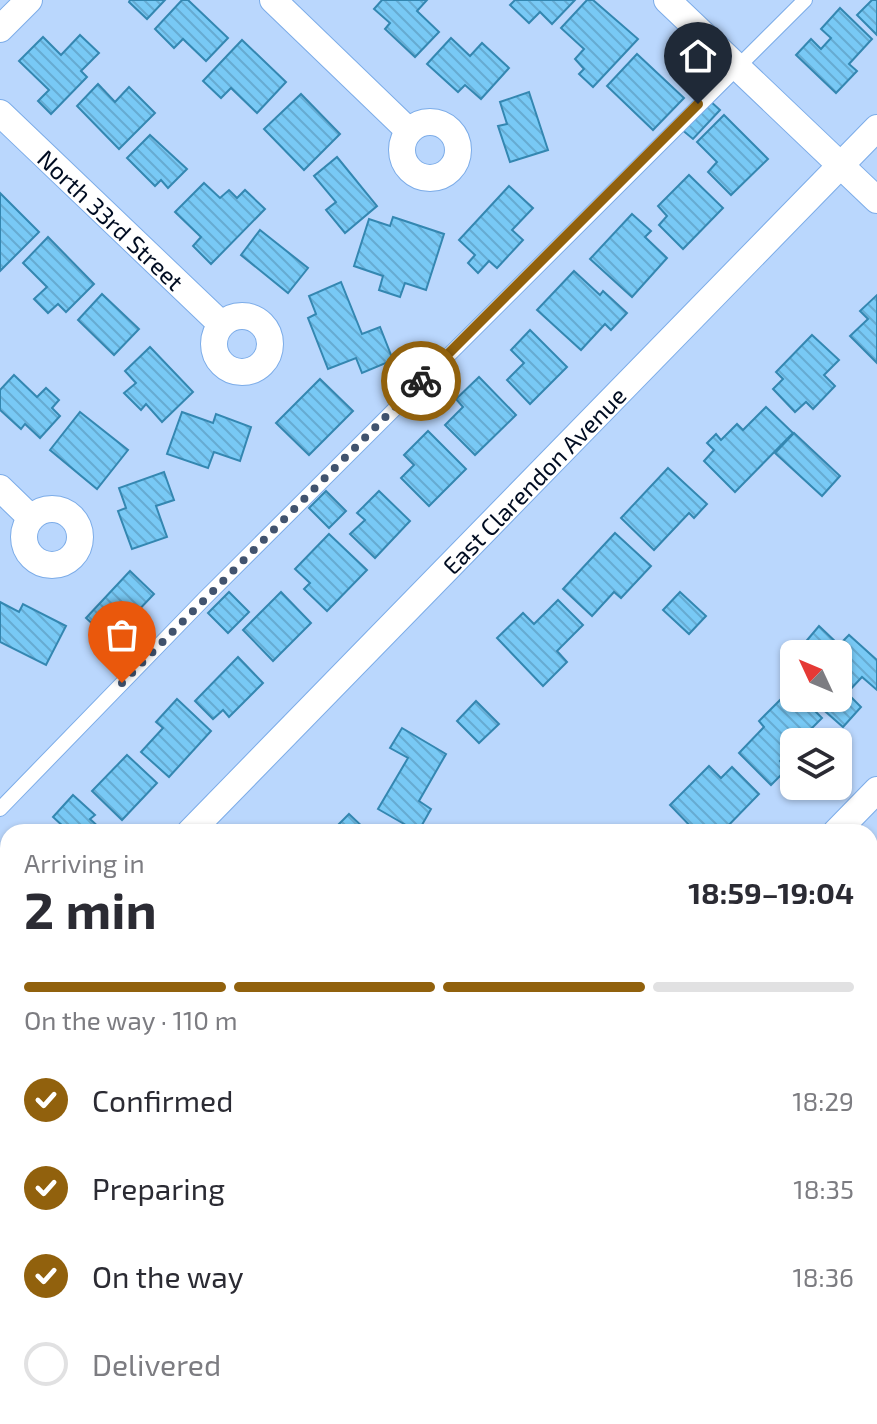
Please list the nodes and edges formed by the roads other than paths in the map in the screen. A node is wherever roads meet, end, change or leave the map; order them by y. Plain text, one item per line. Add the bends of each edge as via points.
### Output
1 (29, 0) edge
2 (273, 0) edge
3 (667, 0) edge
4 (805, 0) edge
5 (0, 29) edge
6 (737, 65) junction
7 (0, 113) edge
8 (877, 128) edge
9 (409, 131) dead end
10 (842, 166) junction
11 (877, 200) edge
12 (221, 324) dead end
13 (0, 488) edge
14 (31, 518) dead end
15 (877, 790) edge
16 (0, 809) edge
17 (198, 824) edge
18 (844, 824) edge

1 - 5 street
2 - 9 street
3 - 6 street
4 - 6 lane
6 - 10 street
6 - 16 lane
7 - 12 street, North 33rd Street
8 - 10 street, East Clarendon Avenue
10 - 11 street
10 - 17 street, East Clarendon Avenue
13 - 14 street
15 - 18 street

